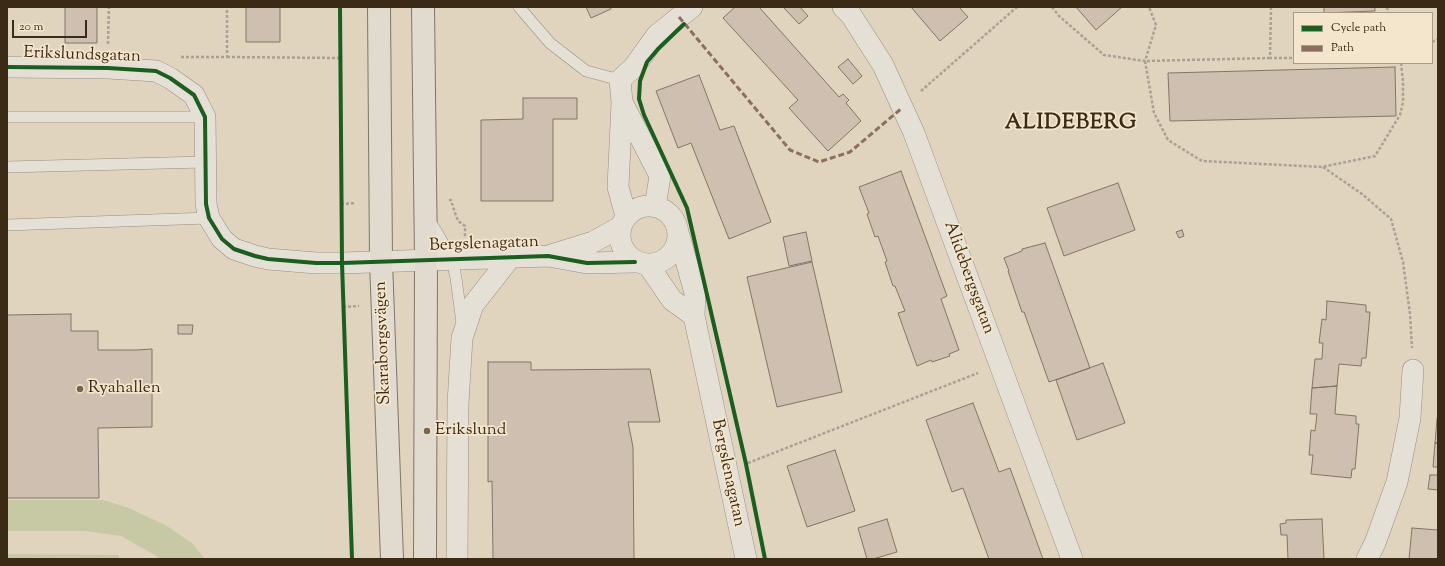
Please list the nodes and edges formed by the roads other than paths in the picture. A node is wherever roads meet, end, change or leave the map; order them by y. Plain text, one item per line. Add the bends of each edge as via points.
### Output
1 (379, 7) edge
2 (423, 7) edge
3 (518, 7) edge
4 (692, 7) edge
5 (843, 7) edge
6 (7, 67) edge
7 (620, 80) junction
8 (622, 102) junction
9 (7, 117) edge
10 (206, 117) junction
11 (205, 162) junction
12 (7, 167) edge
13 (655, 206) junction
14 (425, 214) junction
15 (209, 218) junction
16 (623, 222) junction
17 (7, 225) edge
18 (678, 232) junction
19 (548, 256) junction
20 (510, 258) junction
21 (426, 260) junction
22 (452, 260) junction
23 (381, 261) junction
24 (642, 263) junction
25 (694, 316) junction
26 (462, 338) junction
27 (1413, 370) road end
28 (392, 559) edge
29 (426, 559) edge
30 (457, 559) edge
31 (746, 559) edge
32 (1072, 559) edge
33 (1367, 559) edge

1 - 23 main road, Skaraborgsvägen
2 - 14 main road
3 - 7 lane via 550,43 586,71
4 - 7 street via 657,35 634,67
5 - 32 street, Alidebergsgatan via 851,15 883,65 914,133
6 - 10 street, Erikslundsgatan via 156,71 194,95
7 - 8 street
8 - 13 street via 660,176
8 - 16 street via 618,187
9 - 10 lane
10 - 11 street, Erikslundsgatan
11 - 12 lane
11 - 15 street, Erikslundsgatan
13 - 16 street via 644,206 634,210
13 - 18 street via 673,218
14 - 21 main road
14 - 22 lane, Bergslenagatan
15 - 17 lane
15 - 23 street, Erikslundsgatan via 222,239 234,249 255,256 316,263
16 - 19 street, Bergslenagatan via 593,242
16 - 24 street via 619,237 621,246 627,255
18 - 24 street via 677,242 667,259 658,263
18 - 25 street, Bergslenagatan via 695,293
19 - 20 street, Bergslenagatan
19 - 24 street, Bergslenagatan via 587,263
20 - 22 street, Bergslenagatan
20 - 26 street, Bergslenagatan via 473,305
21 - 22 street, Bergslenagatan
21 - 23 street, Bergslenagatan
21 - 29 main road
22 - 26 lane, Bergslenagatan via 460,305
23 - 28 main road, Skaraborgsvägen
24 - 25 street via 672,300
25 - 31 street, Bergslenagatan
26 - 30 street, Bergslenagatan via 458,403
27 - 33 street via 1410,418 1397,482

